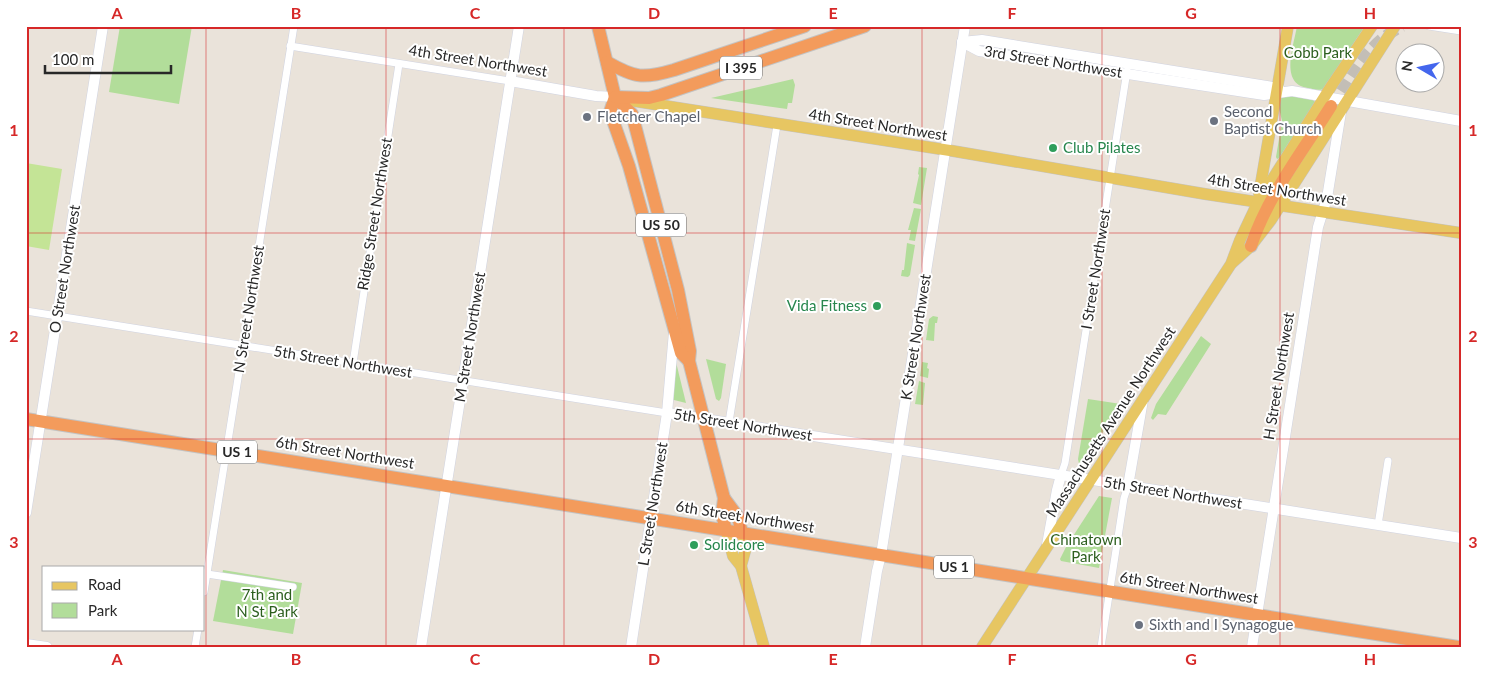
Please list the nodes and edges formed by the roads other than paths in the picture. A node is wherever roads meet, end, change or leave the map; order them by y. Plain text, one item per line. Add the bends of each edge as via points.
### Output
1 (103, 26) edge
2 (294, 26) edge
3 (519, 26) edge
4 (598, 26) edge
5 (805, 26) edge
6 (865, 26) edge
7 (965, 26) edge
8 (1288, 26) edge
9 (1429, 26) edge
10 (1371, 27) edge
11 (1394, 28) edge
12 (1461, 31) edge
13 (962, 42) junction
14 (290, 46) junction
15 (607, 62) junction
16 (399, 64) junction
17 (1127, 68) junction
18 (510, 81) junction
19 (1278, 90) junction
20 (615, 96) junction
21 (1336, 104) junction
22 (1461, 121) edge
23 (777, 125) junction
24 (946, 150) junction
25 (1110, 178) junction
26 (1270, 203) junction
27 (1323, 212) junction
28 (1461, 233) edge
29 (1251, 246) joint
30 (1231, 264) junction
31 (26, 311) edge
32 (57, 316) junction
33 (674, 331) junction
34 (243, 346) junction
35 (689, 361) junction
36 (353, 363) junction
37 (464, 381) junction
38 (1144, 398) junction
39 (666, 413) junction
40 (704, 418) junction
41 (26, 419) edge
42 (40, 422) junction
43 (729, 422) junction
44 (898, 449) junction
45 (226, 451) junction
46 (1388, 461) dead end
47 (1061, 475) junction
48 (1091, 480) junction
49 (447, 486) junction
50 (1128, 486) junction
51 (724, 498) junction
52 (1274, 509) junction
53 (26, 513) edge
54 (651, 518) junction
55 (1378, 525) junction
56 (726, 530) junction
57 (742, 533) junction
58 (1461, 538) edge
59 (1047, 548) junction
60 (881, 555) junction
61 (741, 566) junction
62 (207, 574) junction
63 (1027, 578) junction
64 (205, 586) edge
65 (293, 587) dead end
66 (1110, 592) junction
67 (1256, 615) junction
68 (198, 630) edge
69 (26, 644) edge
70 (47, 647) edge
71 (195, 647) edge
72 (421, 647) edge
73 (631, 647) edge
74 (764, 647) edge
75 (865, 647) edge
76 (982, 647) edge
77 (1101, 647) edge
78 (1252, 647) edge
79 (1458, 647) edge

1 - 32 street, O Street Northwest
2 - 14 street, N Street Northwest
3 - 18 street, M Street Northwest
4 - 15 highway, US 50
5 - 15 highway, I 395 via 657,74 630,74
6 - 20 highway, I 395 via 660,95 649,98
7 - 13 street, K Street Northwest
8 - 19 main road
9 - 12 street
10 - 21 main road
11 - 21 main road
13 - 17 street, 3rd Street Northwest via 979,51
13 - 24 street, K Street Northwest
14 - 16 street, 4th Street Northwest
14 - 34 street, N Street Northwest
15 - 20 highway, US 50
16 - 18 street, 4th Street Northwest
16 - 36 street, Ridge Street Northwest
17 - 19 street, 3rd Street Northwest
17 - 25 street, I Street Northwest
18 - 20 street, 4th Street Northwest via 596,96
18 - 37 street, M Street Northwest
19 - 21 street, 3rd Street Northwest
19 - 26 main road
20 - 23 main road, 4th Street Northwest
20 - 33 highway, US 50 via 610,112 629,166
20 - 35 highway, US 50 via 632,114 678,290 690,351
21 - 22 street, 3rd Street Northwest
21 - 26 highway
21 - 27 street, H Street Northwest
23 - 24 main road, 4th Street Northwest
23 - 43 street
24 - 25 main road, 4th Street Northwest
24 - 44 street, K Street Northwest
25 - 26 main road, 4th Street Northwest
25 - 47 street, I Street Northwest
26 - 27 main road, 4th Street Northwest
26 - 29 highway
26 - 30 main road, Massachusetts Avenue Northwest via 1240,240
27 - 28 main road, 4th Street Northwest
27 - 52 street, H Street Northwest via 1318,226
29 - 30 main road, Massachusetts Avenue Northwest
30 - 38 main road, Massachusetts Avenue Northwest
31 - 32 street, 5th Street Northwest
32 - 34 street, 5th Street Northwest
32 - 42 street, O Street Northwest
33 - 35 highway, US 50 via 681,353
33 - 39 street, L Street Northwest
34 - 36 street, 5th Street Northwest
34 - 45 street, N Street Northwest
35 - 40 highway, US 50
36 - 37 street, 5th Street Northwest
37 - 39 street, 5th Street Northwest
37 - 49 street, M Street Northwest
38 - 48 main road, Massachusetts Avenue Northwest
38 - 50 street
39 - 40 street, 5th Street Northwest
39 - 54 street, L Street Northwest
40 - 43 street, 5th Street Northwest
40 - 51 highway, US 50
41 - 42 highway, 6th Street Northwest / US 1
42 - 45 highway, 6th Street Northwest / US 1
42 - 53 street, O Street Northwest
43 - 44 street, 5th Street Northwest
44 - 47 street, 5th Street Northwest
44 - 60 street, K Street Northwest
45 - 49 highway, 6th Street Northwest / US 1
45 - 62 street, N Street Northwest
46 - 55 street
47 - 48 street, 5th Street Northwest
47 - 59 street
48 - 50 street, 5th Street Northwest
48 - 59 main road, Massachusetts Avenue Northwest
49 - 54 highway, 6th Street Northwest / US 1
49 - 72 street, M Street Northwest
50 - 52 street, 5th Street Northwest
50 - 66 street
51 - 56 highway, US 50 via 722,515
51 - 57 highway, US 50 via 738,517
52 - 55 street, 5th Street Northwest
52 - 67 street, H Street Northwest
54 - 56 highway, 6th Street Northwest / US 1
54 - 73 street, L Street Northwest
55 - 58 street, 5th Street Northwest
56 - 57 highway, 6th Street Northwest / US 1
56 - 61 main road via 732,556
57 - 60 highway, 6th Street Northwest / US 1
57 - 61 main road via 746,548
59 - 63 main road, Massachusetts Avenue Northwest
60 - 63 highway, 6th Street Northwest / US 1
60 - 75 street, K Street Northwest
61 - 74 main road
62 - 64 street, N Street Northwest
62 - 65 street
63 - 66 highway, 6th Street Northwest / US 1
63 - 76 main road, Massachusetts Avenue Northwest
66 - 67 highway, 6th Street Northwest / US 1
66 - 77 street
67 - 78 street, H Street Northwest
67 - 79 highway, 6th Street Northwest / US 1
68 - 71 street
69 - 70 street

